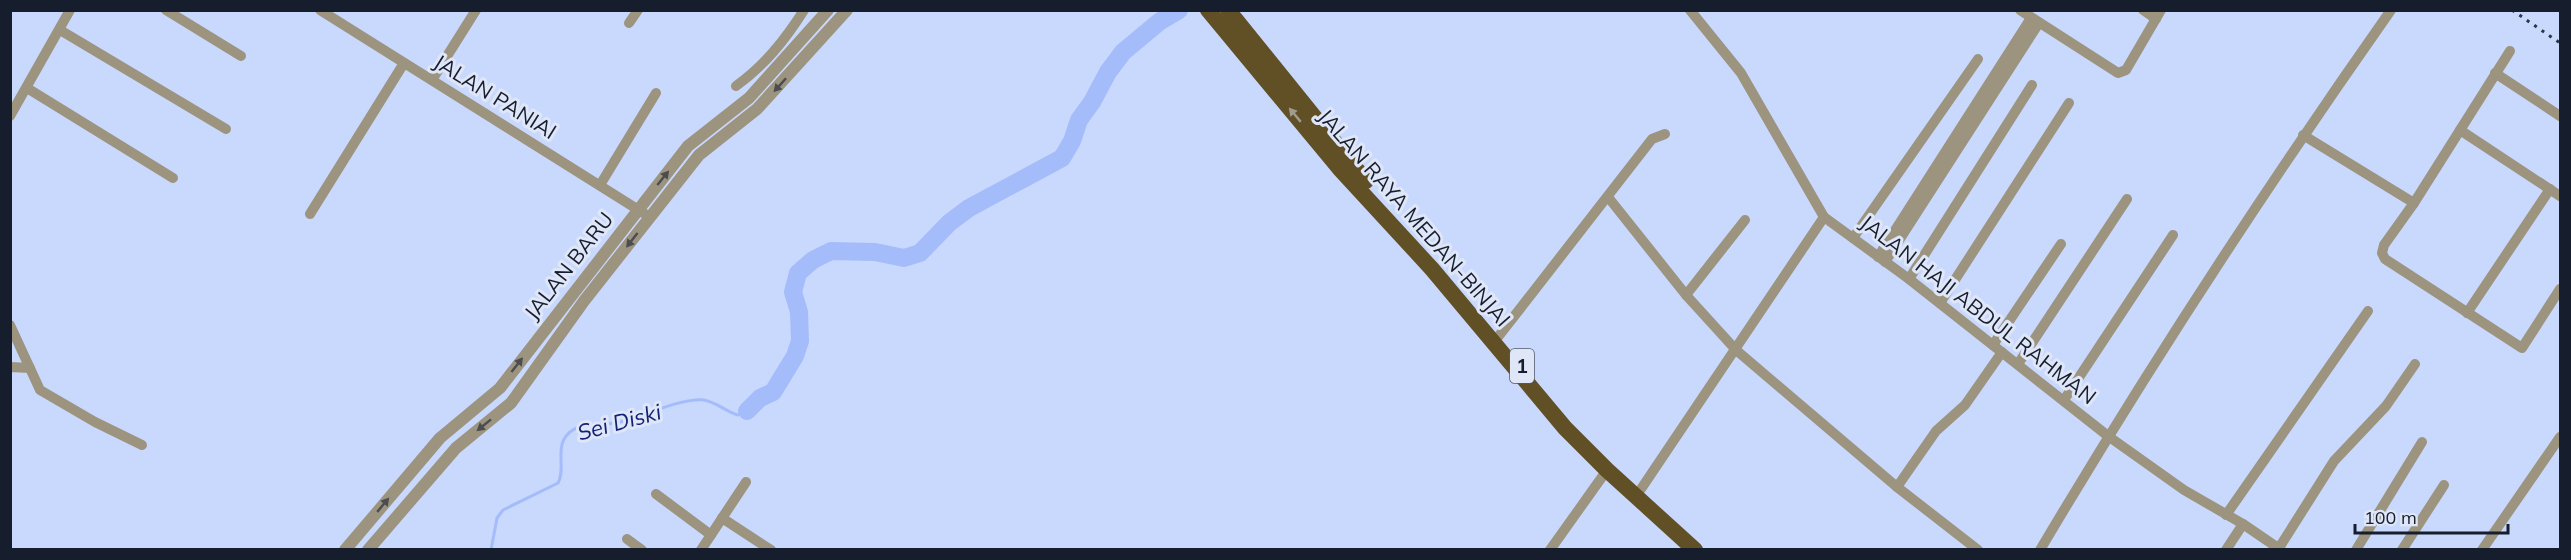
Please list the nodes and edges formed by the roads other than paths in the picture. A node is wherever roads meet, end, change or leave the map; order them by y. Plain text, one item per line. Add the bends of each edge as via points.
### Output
1 (70, 10) edge
2 (166, 10) edge
3 (320, 10) edge
4 (476, 10) edge
5 (638, 10) edge
6 (804, 10) edge
7 (828, 10) edge
8 (847, 10) edge
9 (1208, 10) edge
10 (1228, 10) edge
11 (1690, 10) edge
12 (2020, 10) edge
13 (2143, 10) edge
14 (2391, 10) edge
15 (2158, 15) edge
16 (2035, 21) junction
17 (629, 23) dead end
18 (60, 30) junction
19 (1237, 32) junction
20 (783, 51) junction
21 (2510, 51) dead end
22 (241, 56) dead end
23 (1978, 59) dead end
24 (404, 63) junction
25 (799, 64) junction
26 (2495, 73) junction
27 (432, 80) junction
28 (2032, 85) dead end
29 (736, 86) dead end
30 (27, 88) junction
31 (656, 93) dead end
32 (2069, 103) dead end
33 (10, 116) edge
34 (2560, 116) edge
35 (226, 129) dead end
36 (2460, 130) junction
37 (1665, 134) dead end
38 (2303, 135) junction
39 (173, 178) dead end
40 (600, 185) junction
41 (2550, 189) junction
42 (2560, 196) edge
43 (1608, 197) junction
44 (2127, 199) dead end
45 (2414, 203) junction
46 (637, 209) junction
47 (310, 214) dead end
48 (650, 217) junction
49 (1824, 217) junction
50 (1745, 220) dead end
51 (2173, 235) dead end
52 (1853, 238) junction
53 (2061, 244) dead end
54 (1882, 260) junction
55 (1909, 279) junction
56 (2560, 289) edge
57 (1686, 295) junction
58 (1940, 303) junction
59 (2368, 311) dead end
60 (2467, 313) junction
61 (10, 325) edge
62 (1498, 337) junction
63 (1993, 345) junction
64 (1736, 350) junction
65 (2002, 352) junction
66 (2018, 364) junction
67 (2415, 364) dead end
68 (30, 366) junction
69 (10, 367) edge
70 (2064, 399) junction
71 (2108, 436) junction
72 (2560, 436) edge
73 (2422, 442) dead end
74 (142, 445) dead end
75 (1607, 471) junction
76 (746, 482) dead end
77 (2444, 485) dead end
78 (1897, 487) junction
79 (1641, 489) junction
80 (656, 494) dead end
81 (1653, 507) junction
82 (2226, 515) junction
83 (722, 518) junction
84 (2243, 524) junction
85 (711, 535) junction
86 (627, 539) dead end
87 (345, 549) edge
88 (368, 549) edge
89 (642, 549) edge
90 (701, 549) edge
91 (771, 549) edge
92 (1550, 549) edge
93 (1695, 549) edge
94 (1709, 549) edge
95 (1978, 549) edge
96 (2040, 549) edge
97 (2226, 549) edge
98 (2280, 549) edge
99 (2356, 549) edge
100 (2402, 549) edge
101 (2482, 549) edge

1 - 18 street
2 - 22 street
3 - 24 street, JALAN PANIAI
4 - 27 street
5 - 17 street
6 - 20 street
7 - 20 street, JALAN BARU
8 - 25 street, JALAN BARU
9 - 19 highway, JALAN RAYA MEDAN-BINJAI / 1
10 - 19 highway, JALAN RAYA MEDAN-BINJAI / 1
11 - 49 street via 1741,73
12 - 16 street
13 - 15 street
14 - 38 street
15 - 16 street via 2126,70 2118,74
16 - 54 street
18 - 30 street
18 - 35 street
19 - 62 highway, JALAN RAYA MEDAN-BINJAI / 1 via 1439,263
75 -> 19 highway, JALAN RAYA MEDAN-BINJAI / 1 via 1541,401 1432,269 1339,168
20 - 25 street
20 - 29 street
46 -> 20 street, JALAN BARU via 688,146 749,98
21 - 26 street
23 - 52 street
24 - 27 street, JALAN PANIAI
24 - 47 street
25 -> 48 street, JALAN BARU via 757,109 699,155
26 - 34 street
26 - 36 street
27 - 40 street, JALAN PANIAI
28 - 55 street
30 - 33 street
30 - 39 street
31 - 40 street
32 - 58 street
36 - 41 street
36 - 45 street
37 - 43 street via 1652,139
38 - 45 street
38 - 71 street
40 - 46 street, JALAN PANIAI
41 - 42 street
41 - 60 street
43 - 57 street
43 - 62 street
44 - 66 street
45 - 60 street via 2385,245 2383,257
46 - 48 street, JALAN PANIAI
87 -> 46 street, JALAN BARU via 440,438 500,388
48 -> 88 street, JALAN BARU via 511,403 456,448
49 - 52 street, JALAN HAJI ABDUL RAHMAN
49 - 64 street
50 - 57 street
51 - 70 street
52 - 54 street, JALAN HAJI ABDUL RAHMAN
53 - 63 street
54 - 55 street, JALAN HAJI ABDUL RAHMAN
55 - 58 street, JALAN HAJI ABDUL RAHMAN
56 - 60 street via 2522,348
57 - 64 street
58 - 63 street, JALAN HAJI ABDUL RAHMAN
59 - 82 street
61 - 68 street
62 - 79 highway, JALAN RAYA MEDAN-BINJAI / 1 via 1571,422
63 - 65 street, JALAN HAJI ABDUL RAHMAN
64 - 78 street
64 - 79 street
65 - 66 street, JALAN HAJI ABDUL RAHMAN
65 - 78 street via 1965,405 1936,431
66 - 70 street, JALAN HAJI ABDUL RAHMAN
67 - 98 street via 2386,406 2334,461
68 - 69 street
68 - 74 street via 37,385 45,393
70 - 71 street, JALAN HAJI ABDUL RAHMAN
71 - 82 street, JALAN HAJI ABDUL RAHMAN
71 - 96 street
72 - 101 street
73 - 99 street
75 - 81 highway, JALAN RAYA MEDAN-BINJAI / 1
75 - 92 street
76 - 83 street
77 - 100 street
78 - 95 street
79 - 81 highway, JALAN RAYA MEDAN-BINJAI / 1
80 - 85 street
81 - 93 highway, JALAN RAYA MEDAN-BINJAI / 1
81 - 94 highway, JALAN RAYA MEDAN-BINJAI / 1
82 - 84 street, JALAN HAJI ABDUL RAHMAN
83 - 85 street
83 - 91 street
84 - 97 street
84 - 98 street, JALAN HAJI ABDUL RAHMAN
85 - 90 street
86 - 89 street

